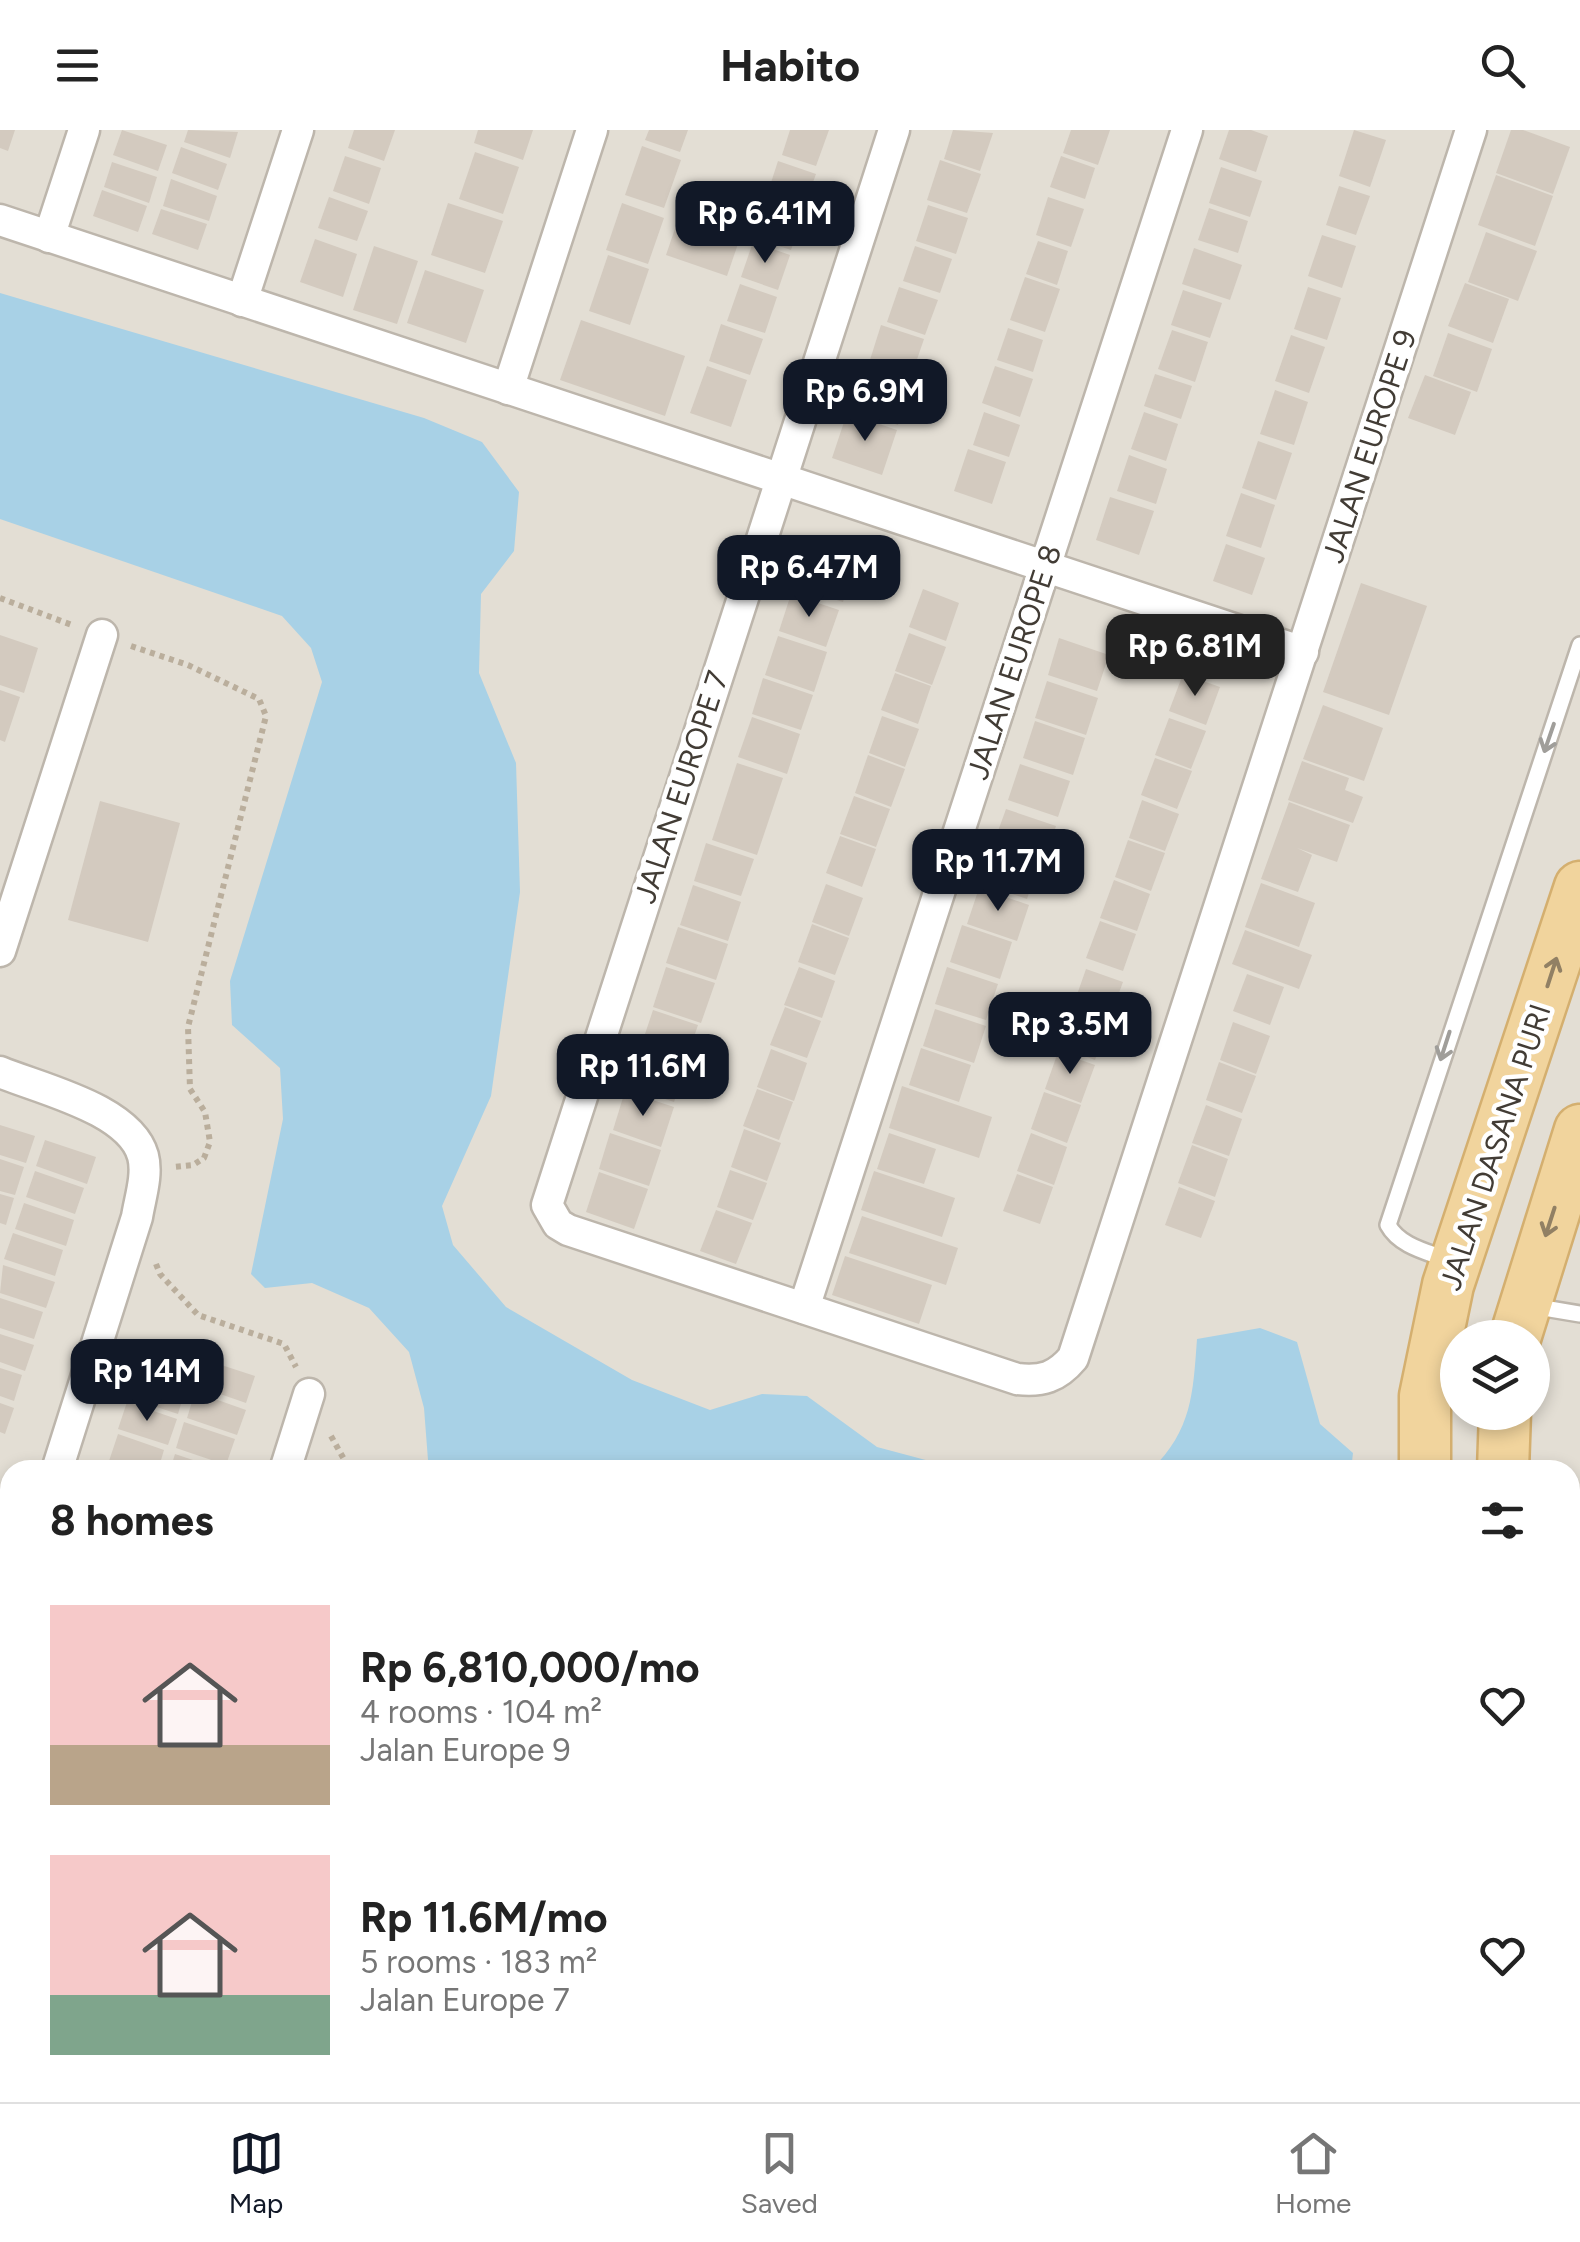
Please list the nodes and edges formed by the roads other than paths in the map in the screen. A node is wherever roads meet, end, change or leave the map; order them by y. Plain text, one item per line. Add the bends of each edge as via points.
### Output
1 (84, 130) edge
2 (298, 130) edge
3 (592, 130) edge
4 (894, 130) edge
5 (1187, 130) edge
6 (1471, 130) edge
7 (0, 220) edge
8 (50, 237) junction
9 (242, 300) junction
10 (508, 389) junction
11 (780, 479) junction
12 (1045, 566) junction
13 (102, 635) road end
14 (1580, 646) edge
15 (1302, 652) junction
16 (1580, 887) edge
17 (0, 951) edge
18 (0, 1072) edge
19 (1580, 1130) edge
20 (1456, 1262) junction
21 (804, 1308) junction
22 (1580, 1314) edge
23 (1519, 1320) edge
24 (1528, 1320) edge
25 (309, 1394) road end
26 (1504, 1430) edge
27 (61, 1460) edge
28 (287, 1460) edge
29 (1425, 1460) edge
30 (1503, 1460) edge

1 - 8 street
2 - 9 street
3 - 10 street
4 - 11 street, JALAN EUROPE 7
5 - 12 street, JALAN EUROPE 8
6 - 15 street, JALAN EUROPE 9
7 - 8 street
8 - 9 street
9 - 10 street
10 - 11 street
11 - 12 street
11 - 21 street, JALAN EUROPE 7 via 548,1194 551,1215 568,1230
12 - 15 street
12 - 21 street, JALAN EUROPE 8
13 - 17 street
14 -> 20 lane via 1388,1226 1404,1242
15 - 21 street, JALAN EUROPE 9 via 1073,1358 1048,1379 1017,1378
20 -> 16 main road, JALAN DASANA PURI
18 - 27 street via 114,1117 144,1158 137,1217
19 -> 23 main road
20 - 29 main road, JALAN DASANA PURI via 1425,1396
22 - 24 lane
25 - 28 street
26 - 30 main road

